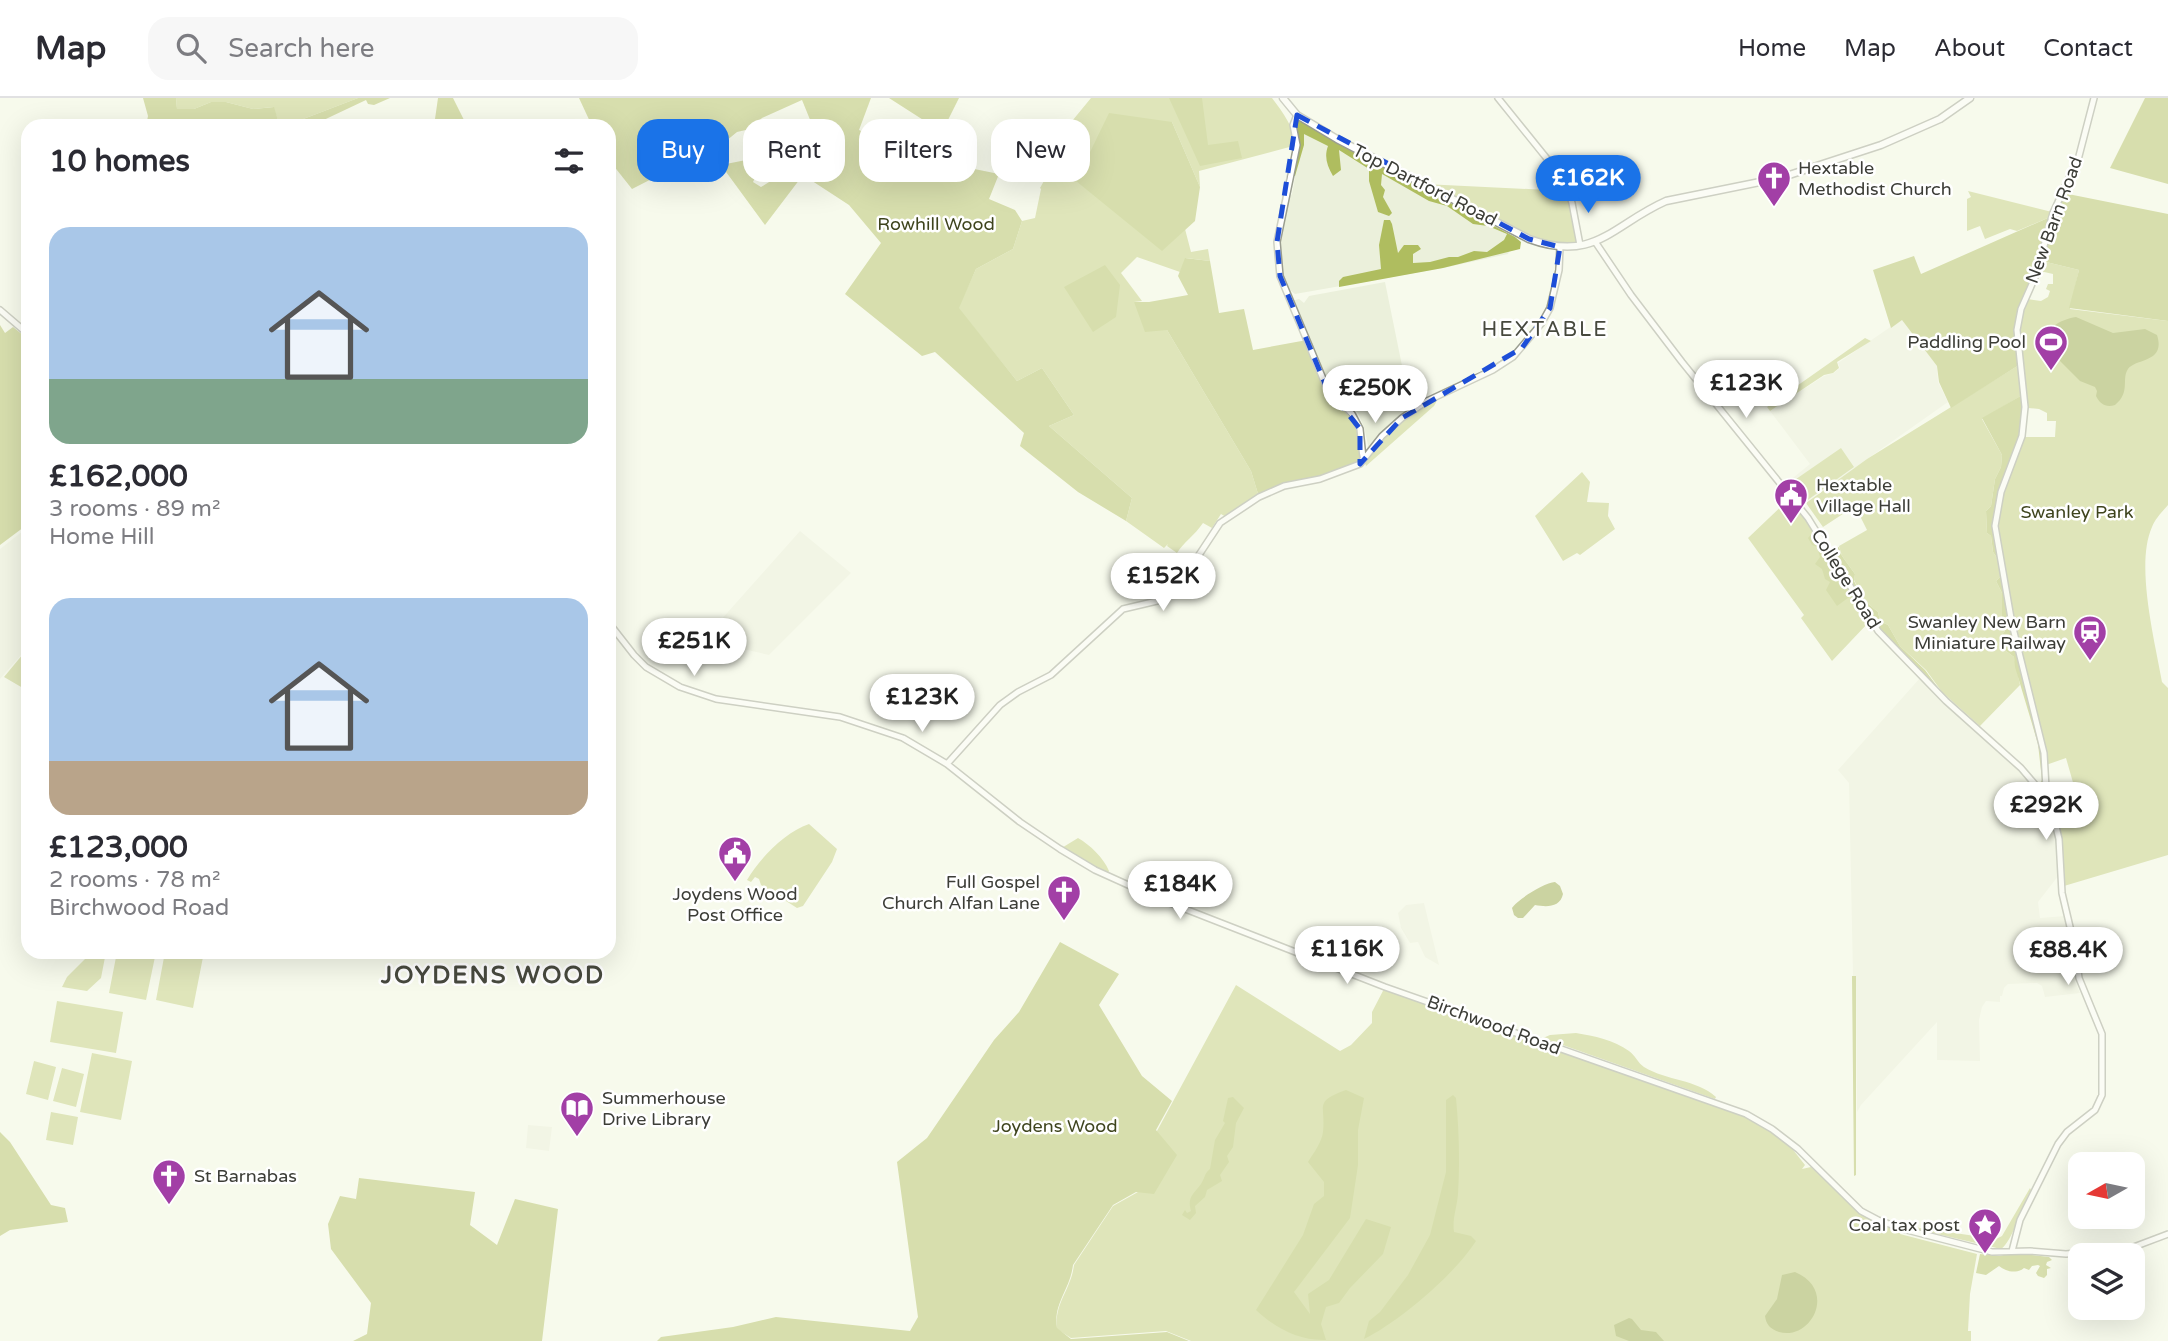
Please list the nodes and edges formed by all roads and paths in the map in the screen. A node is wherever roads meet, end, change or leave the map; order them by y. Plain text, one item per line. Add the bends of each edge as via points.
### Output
1 (1283, 98) edge
2 (1498, 98) edge
3 (1970, 98) edge
4 (2094, 98) edge
5 (1297, 115) junction
6 (1596, 243) junction
7 (1580, 245) junction
8 (1560, 247) junction
9 (0, 310) edge
10 (21, 328) edge
11 (1360, 464) junction
12 (616, 631) edge
13 (947, 764) junction
14 (2043, 793) junction
15 (2168, 1234) edge
16 (2012, 1251) junction

1 - 5 main road, Top Dartford Road
2 - 7 street via 1554,165 1569,191
3 - 6 main road via 1942,117 1881,145 1780,178 1667,201
4 - 14 street, New Barn Road via 2079,156 2053,213 2021,309 2017,330 2025,407 2022,436 2001,492 1996,526 2012,624 2044,753
5 - 8 main road, Top Dartford Road via 1530,239
5 - 11 street via 1293,125 1297,145 1277,242 1280,276 1326,386 1360,429
6 - 7 main road, Top Dartford Road
6 - 14 street, College Road via 1682,362 1808,518 1878,631
7 - 8 main road, Top Dartford Road
8 - 11 street via 1550,307 1522,348 1496,368 1402,418
9 - 10 street
11 - 13 street via 1284,486 1220,523 1171,592 1157,601 1124,609 1051,675 1000,705
12 - 13 street, Birchwood Road via 646,667 680,687 716,699 840,717 903,738
13 - 16 street, Birchwood Road via 1041,837 1157,898 1385,987 1727,1106 1783,1137 1853,1204 1878,1220 1981,1250
14 - 16 street via 2050,802 2059,839 2062,893 2079,978 2102,1034 2103,1084 2095,1110 2067,1132 2052,1155 2020,1220
15 - 16 street, Birchwood Road via 2138,1246 2099,1252

